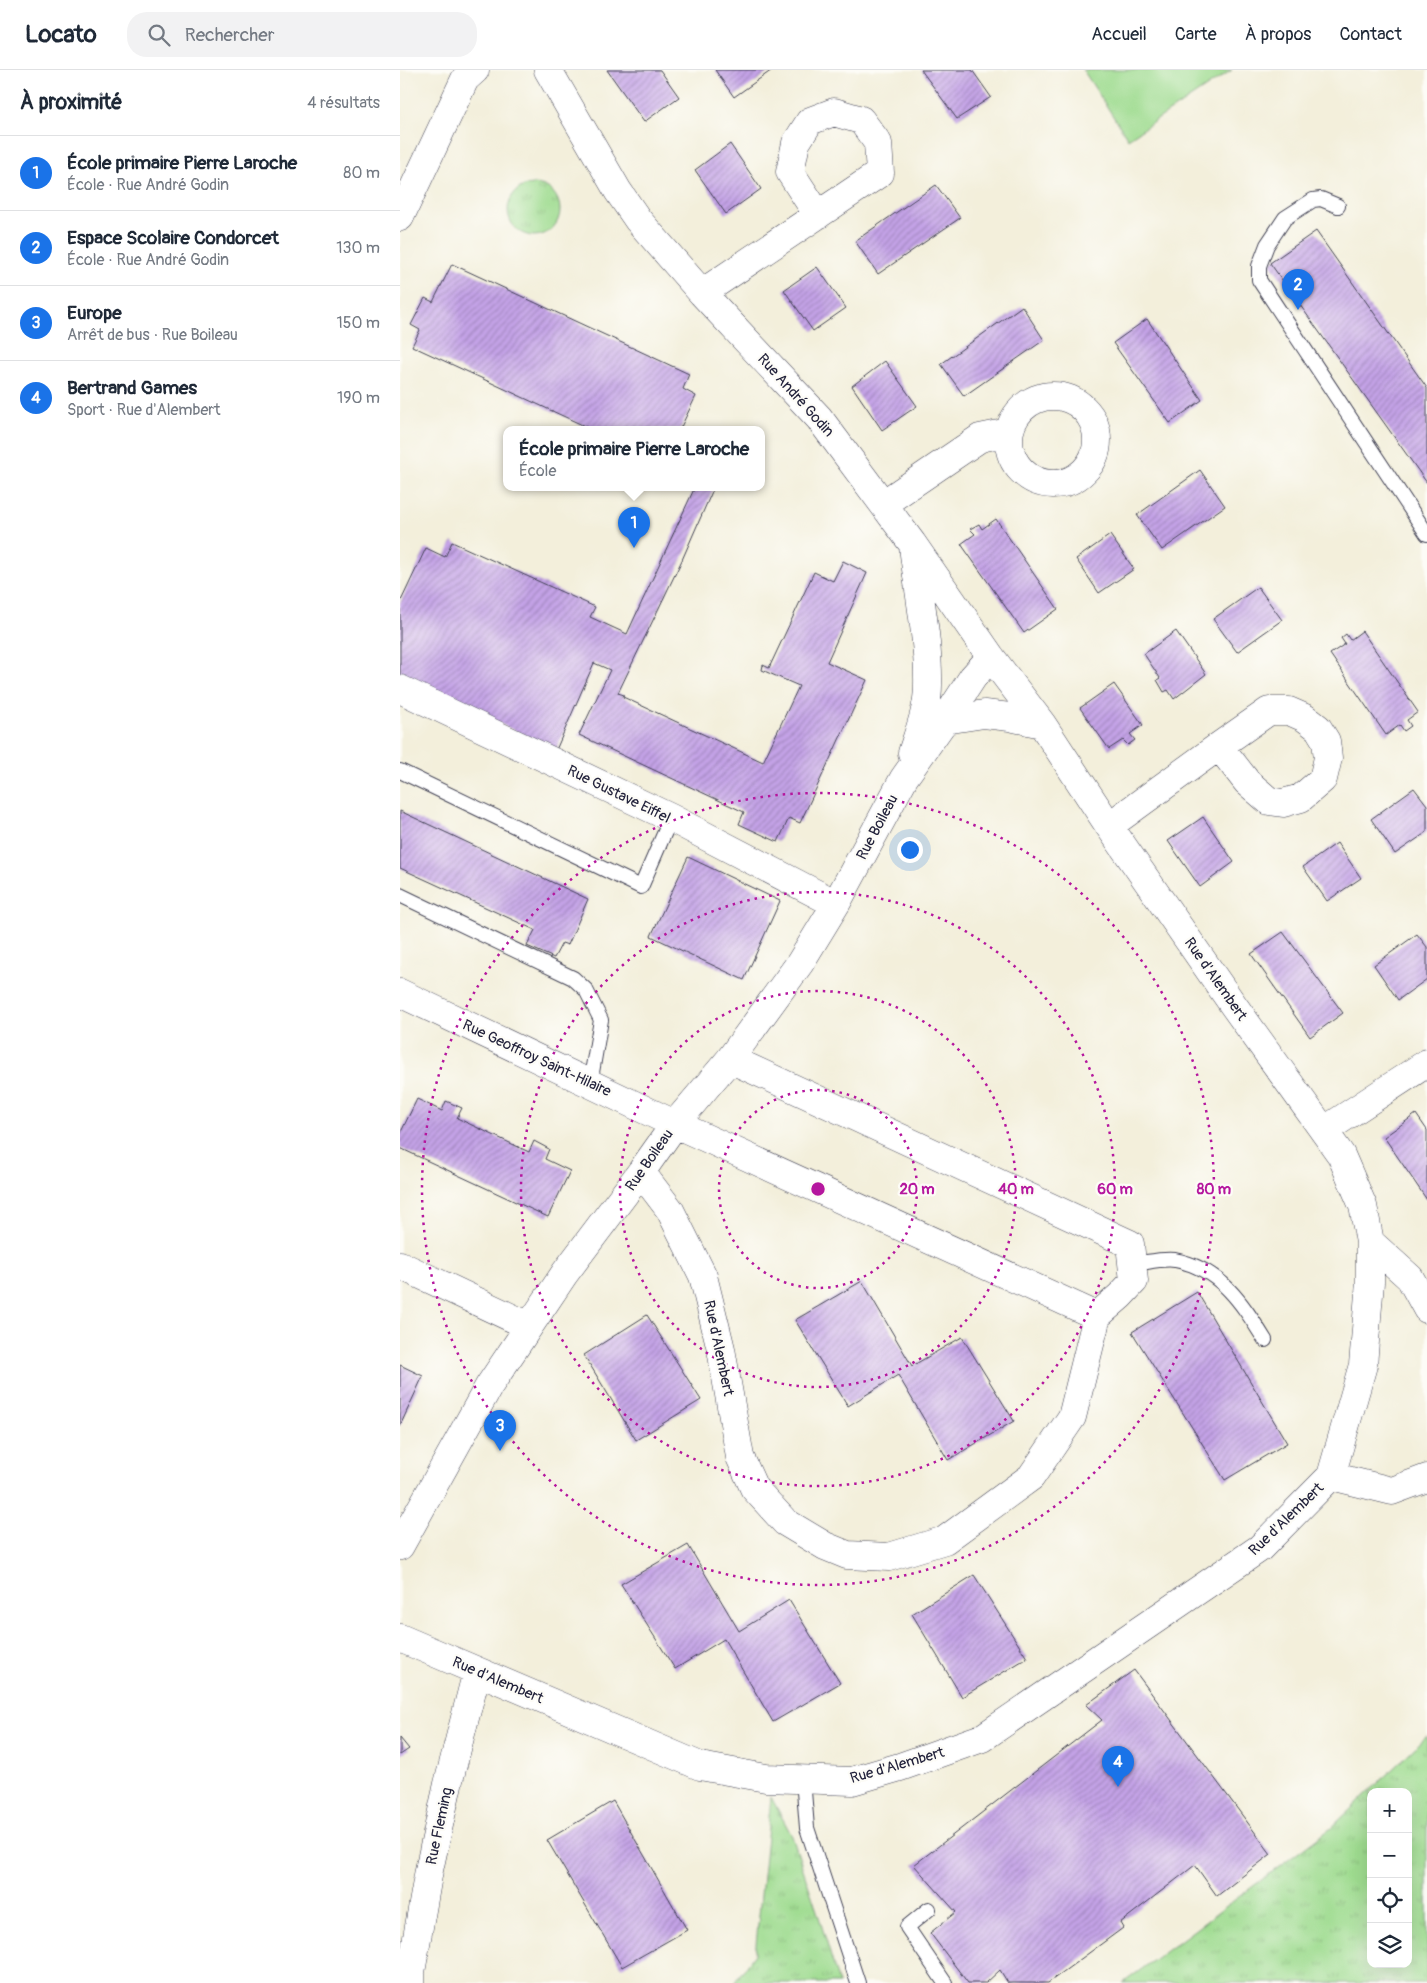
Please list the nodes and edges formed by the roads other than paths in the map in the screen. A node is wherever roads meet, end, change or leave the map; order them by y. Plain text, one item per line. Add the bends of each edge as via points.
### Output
1 (475, 70) edge
2 (548, 70) edge
3 (1338, 206) dead end
4 (818, 215) dead end
5 (400, 217) edge
6 (702, 293) junction
7 (1009, 432) dead end
8 (883, 504) junction
9 (1427, 534) edge
10 (912, 543) junction
11 (991, 657) junction
12 (400, 689) edge
13 (946, 720) junction
14 (1042, 724) junction
15 (1219, 746) dead end
16 (400, 771) edge
17 (904, 778) junction
18 (671, 818) junction
19 (1109, 826) junction
20 (400, 895) edge
21 (836, 904) junction
22 (400, 993) edge
23 (730, 1059) junction
24 (1427, 1063) edge
25 (590, 1084) junction
26 (674, 1124) junction
27 (1325, 1130) junction
28 (641, 1172) junction
29 (1370, 1242) junction
30 (1132, 1264) junction
31 (400, 1265) edge
32 (1427, 1309) edge
33 (1097, 1316) junction
34 (529, 1326) junction
35 (1265, 1340) dead end
36 (1331, 1476) junction
37 (1427, 1478) edge
38 (400, 1546) edge
39 (400, 1638) edge
40 (477, 1671) junction
41 (803, 1779) junction
42 (929, 1909) dead end
43 (411, 1983) edge
44 (858, 1983) edge
45 (944, 1983) edge

1 - 5 street via 465,79
2 - 6 street, Rue André Godin via 618,192 638,220
3 - 9 lane via 1321,199 1313,200 1285,218 1267,245 1259,266 1259,280
4 - 6 street
6 - 8 street, Rue André Godin via 819,418
7 - 8 street via 980,438
8 - 10 street, Rue André Godin
10 - 11 street, Rue André Godin
10 - 17 street, Rue Boileau via 928,686 924,717
11 - 13 street, Rue Boileau via 973,677
11 - 14 street, Rue André Godin
12 - 18 street, Rue Gustave Eiffel
13 - 14 street via 984,714
13 - 17 street, Rue Boileau
14 - 19 street, Rue d'Alembert
15 - 19 street
16 - 18 lane via 641,887
17 - 21 street, Rue Boileau
18 - 21 street, Rue Gustave Eiffel
19 - 27 street, Rue d'Alembert
20 - 25 lane via 573,978 586,990 601,1020
21 - 23 street, Rue Boileau via 800,964
22 - 25 street, Rue Geoffroy Saint-Hilaire
23 - 26 street, Rue Boileau
23 - 30 street via 1130,1244
24 - 27 street
25 - 26 street, Rue Geoffroy Saint-Hilaire
26 - 28 street, Rue Boileau
26 - 33 street
27 - 29 street, Rue d'Alembert via 1341,1155 1363,1206
28 - 33 street, Rue d'Alembert via 670,1210 703,1276 721,1349 740,1457 754,1488 785,1522 847,1555 889,1557 946,1540 1031,1476 1072,1417
28 - 34 street, Rue Boileau
29 - 32 street via 1410,1278
29 - 36 street, Rue d'Alembert via 1363,1365
30 - 33 street via 1134,1282
30 - 35 lane via 1174,1260 1202,1270 1241,1301
31 - 34 street
34 - 38 street, Rue Boileau via 489,1386
36 - 37 street, Rue d'Alembert via 1392,1491
36 - 41 street, Rue d'Alembert via 1260,1548 982,1738 852,1781
39 - 40 street, Rue d'Alembert
40 - 41 street, Rue d'Alembert via 700,1766 766,1778
40 - 43 street, Rue Fleming via 431,1860
41 - 44 lane via 807,1828
42 - 45 lane via 907,1927

